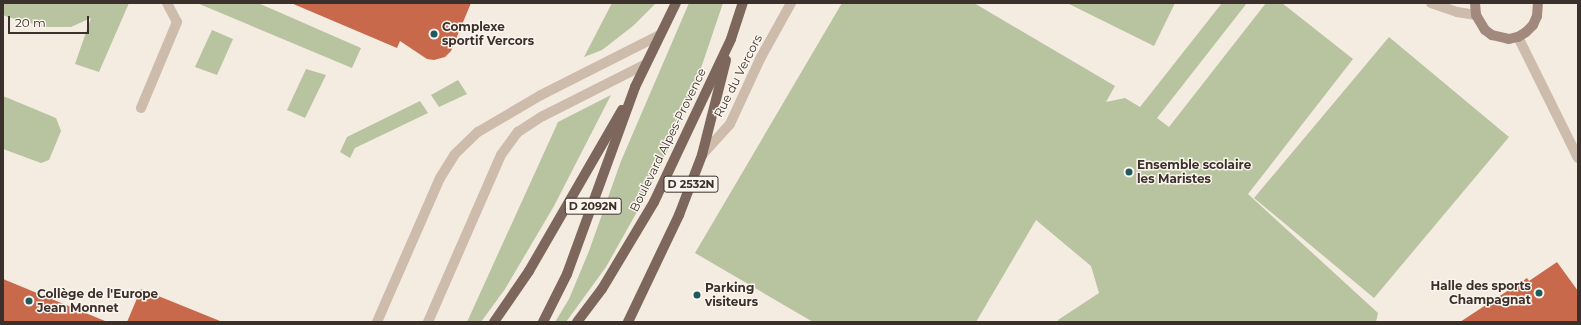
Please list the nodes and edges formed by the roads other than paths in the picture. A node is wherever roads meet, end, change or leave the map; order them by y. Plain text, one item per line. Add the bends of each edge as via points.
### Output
1 (167, 3) edge
2 (676, 3) edge
3 (743, 3) edge
4 (791, 3) edge
5 (1431, 3) edge
6 (1475, 3) edge
7 (1538, 3) edge
8 (1476, 15) junction
9 (660, 35) junction
10 (1518, 37) junction
11 (731, 39) junction
12 (646, 64) junction
13 (635, 87) junction
14 (141, 108) dead end
15 (702, 155) junction
16 (1578, 158) edge
17 (377, 322) edge
18 (428, 322) edge
19 (494, 322) edge
20 (543, 322) edge
21 (577, 322) edge
22 (628, 322) edge

1 - 14 street via 177,22
2 - 9 main road
3 - 11 main road, Boulevard Alpes-Provence / D 2532N
4 - 15 street, Rue du Vercors via 761,58 730,124
5 - 8 street
6 - 8 main road
7 - 10 main road via 1533,25
8 - 10 main road via 1484,30 1492,35 1509,39
9 - 12 main road
9 - 17 street via 541,95 478,132 455,154 440,178
10 - 16 street
11 - 15 main road, D 2532N
11 - 21 main road, Boulevard Alpes-Provence via 654,202 602,289
12 - 13 main road
12 - 18 street via 543,116 518,132 501,155
13 - 19 main road via 529,271
13 - 20 main road, D 2092N via 570,267
15 - 22 main road, D 2532N via 679,215

